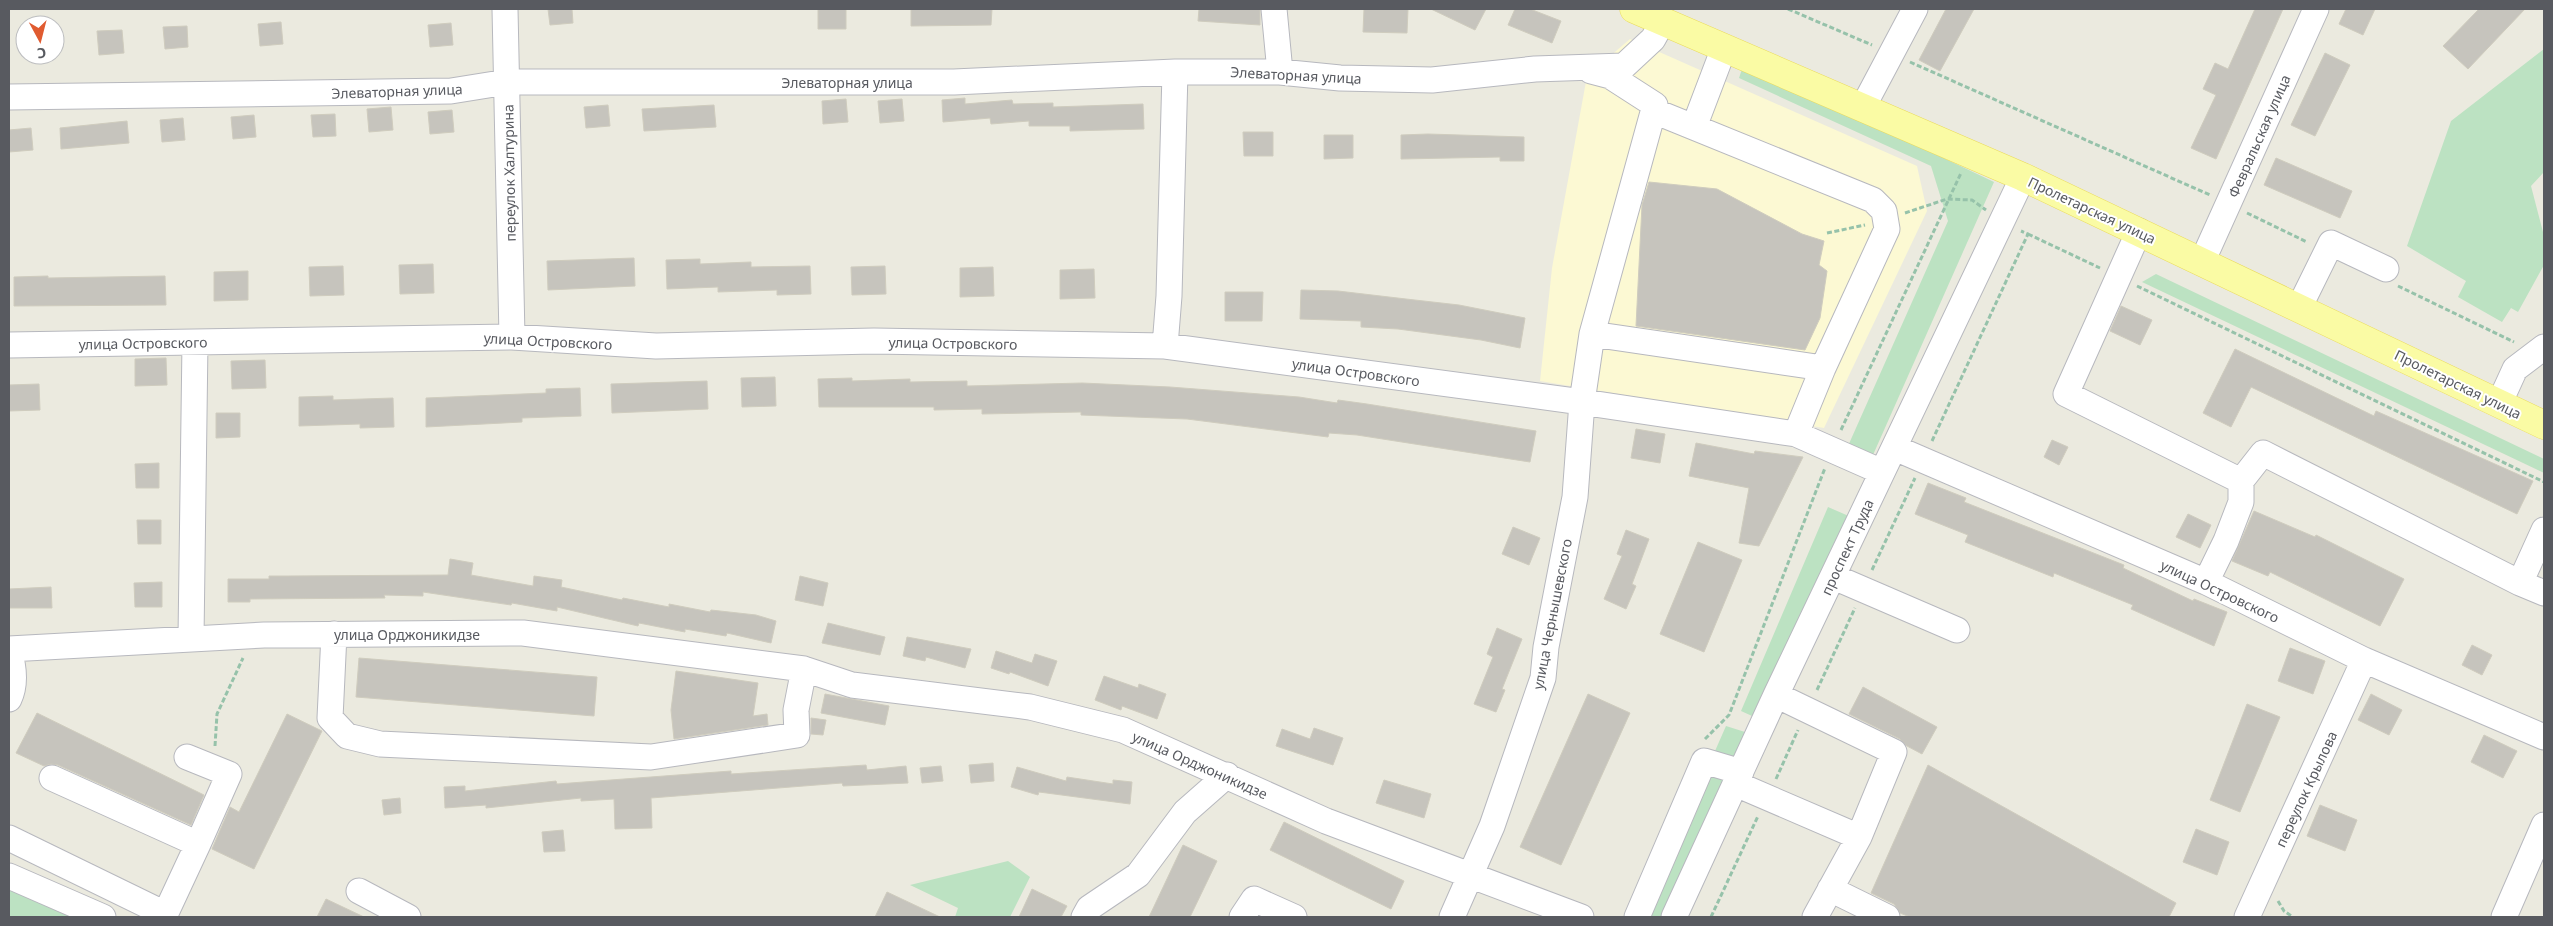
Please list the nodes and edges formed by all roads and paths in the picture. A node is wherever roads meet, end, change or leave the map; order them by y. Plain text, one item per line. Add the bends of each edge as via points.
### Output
1 (505, 9) edge
2 (1274, 9) edge
3 (1634, 9) edge
4 (1788, 9) edge
5 (1915, 9) edge
6 (2316, 9) edge
7 (1663, 21) junction
8 (1724, 48) junction
9 (1881, 49) dead end
10 (1909, 61) dead end
11 (1585, 69) junction
12 (1175, 72) junction
13 (1280, 72) junction
14 (507, 82) junction
15 (9, 97) edge
16 (1863, 107) junction
17 (1654, 111) junction
18 (1694, 127) junction
19 (1963, 168) dead end
20 (2023, 177) junction
21 (2214, 197) dead end
22 (2241, 210) dead end
23 (2139, 231) junction
24 (2028, 234) dead end
25 (2312, 245) dead end
26 (2202, 262) junction
27 (2118, 276) junction
28 (2389, 277) joint
29 (2299, 308) junction
30 (1592, 334) junction
31 (512, 337) junction
32 (195, 342) junction
33 (9, 346) edge
34 (1165, 346) junction
35 (2540, 350) edge
36 (1823, 368) junction
37 (1582, 402) junction
38 (2499, 404) junction
39 (2544, 425) edge
40 (1796, 434) junction
41 (1895, 448) junction
42 (1832, 449) junction
43 (1882, 472) junction
44 (2241, 481) junction
45 (2544, 482) edge
46 (2544, 530) edge
47 (1834, 577) junction
48 (2206, 582) junction
49 (2520, 584) junction
50 (2544, 593) edge
51 (1957, 630) dead end
52 (334, 634) junction
53 (191, 638) junction
54 (9, 650) edge
55 (2364, 660) junction
56 (804, 669) junction
57 (1776, 695) junction
58 (9, 699) edge
59 (2544, 737) edge
60 (1700, 744) dead end
61 (187, 757) dead end
62 (1226, 775) junction
63 (52, 778) dead end
64 (1738, 778) junction
65 (2544, 825) edge
66 (1859, 837) junction
67 (9, 838) edge
68 (198, 844) junction
69 (1471, 875) junction
70 (9, 876) edge
71 (1830, 889) junction
72 (359, 891) dead end
73 (165, 916) edge
74 (103, 917) edge
75 (408, 917) edge
76 (1084, 917) edge
77 (1242, 917) edge
78 (1294, 917) edge
79 (1452, 917) edge
80 (1582, 917) edge
81 (1636, 917) edge
82 (1674, 917) edge
83 (1815, 917) edge
84 (1887, 917) edge
85 (2247, 917) edge
86 (2504, 917) edge

1 - 14 street, переулок Халтурина
2 - 13 street
3 - 7 main road, Пролетарская улица
4 - 9 path
5 - 16 street
6 - 26 street, Февральская улица
7 - 8 main road, Пролетарская улица
7 - 11 street, Элеваторная улица via 1653,39 1624,66
8 - 16 main road, Пролетарская улица
8 - 18 street
10 - 21 path
11 - 13 street, Элеваторная улица via 1535,69 1432,80 1340,78
11 - 17 street via 1610,76 1655,105
12 - 13 street, Элеваторная улица
12 - 14 street, Элеваторная улица via 954,82
12 - 34 street
14 - 15 street, Элеваторная улица via 451,91
14 - 31 street, переулок Халтурина
16 - 20 main road, Пролетарская улица
17 - 18 street
17 - 30 street, улица Чернышевского
18 - 36 street via 1873,200 1884,211 1887,229
19 - 42 path
20 - 23 main road, Пролетарская улица
20 - 41 street, проспект Труда
22 - 25 path
23 - 26 main road, Пролетарская улица
23 - 27 street
24 - 27 path
26 - 29 main road, Пролетарская улица
27 - 44 street via 2066,394
27 - 45 path
28 - 29 street via 2332,243
28 - 35 path
29 - 38 main road, Пролетарская улица
30 - 36 street
30 - 37 street, улица Чернышевского
31 - 32 street, улица Островского
31 - 34 street, улица Островского via 656,346 874,341
32 - 33 street, улица Островского
32 - 53 street
34 - 37 street, улица Островского
35 - 38 street via 2515,369
36 - 40 street
37 - 40 street, улица Островского
37 - 69 street, улица Чернышевского via 1575,497 1543,678 1492,826
38 - 39 main road, Пролетарская улица
40 - 42 street, улица Островского
41 - 43 street, проспект Труда
41 - 48 street, улица Островского
42 - 43 street, улица Островского
42 - 60 path via 1729,715
43 - 47 street, проспект Труда
44 - 48 street via 2241,502
44 - 49 street via 2263,453
46 - 49 street
47 - 51 street
47 - 57 street, проспект Труда
48 - 55 street, улица Островского
49 - 50 street
52 - 53 street, улица Орджоникидзе
52 - 56 street, улица Орджоникидзе via 523,633
52 - 56 street via 330,718 347,736 380,744 651,757 796,735 796,710
53 - 54 street, улица Орджоникидзе
54 - 58 street via 14,669
55 - 59 street, улица Островского
55 - 85 street, переулок Крылова
56 - 62 street, улица Орджоникидзе via 852,685 1030,707 1124,730
57 - 64 street, проспект Труда
57 - 66 street via 1894,752
61 - 68 street via 229,774
62 - 69 street, улица Орджоникидзе via 1326,821
62 - 76 street via 1184,812 1138,876 1089,908
63 - 68 street
64 - 66 street
64 - 81 street via 1704,761
64 - 82 street, проспект Труда
65 - 86 street
66 - 71 street
67 - 73 street
68 - 73 street
69 - 79 street, улица Чернышевского
69 - 80 street, улица Орджоникидзе
70 - 74 street
71 - 83 street
71 - 84 street
72 - 75 street
77 - 78 street via 1254,898

